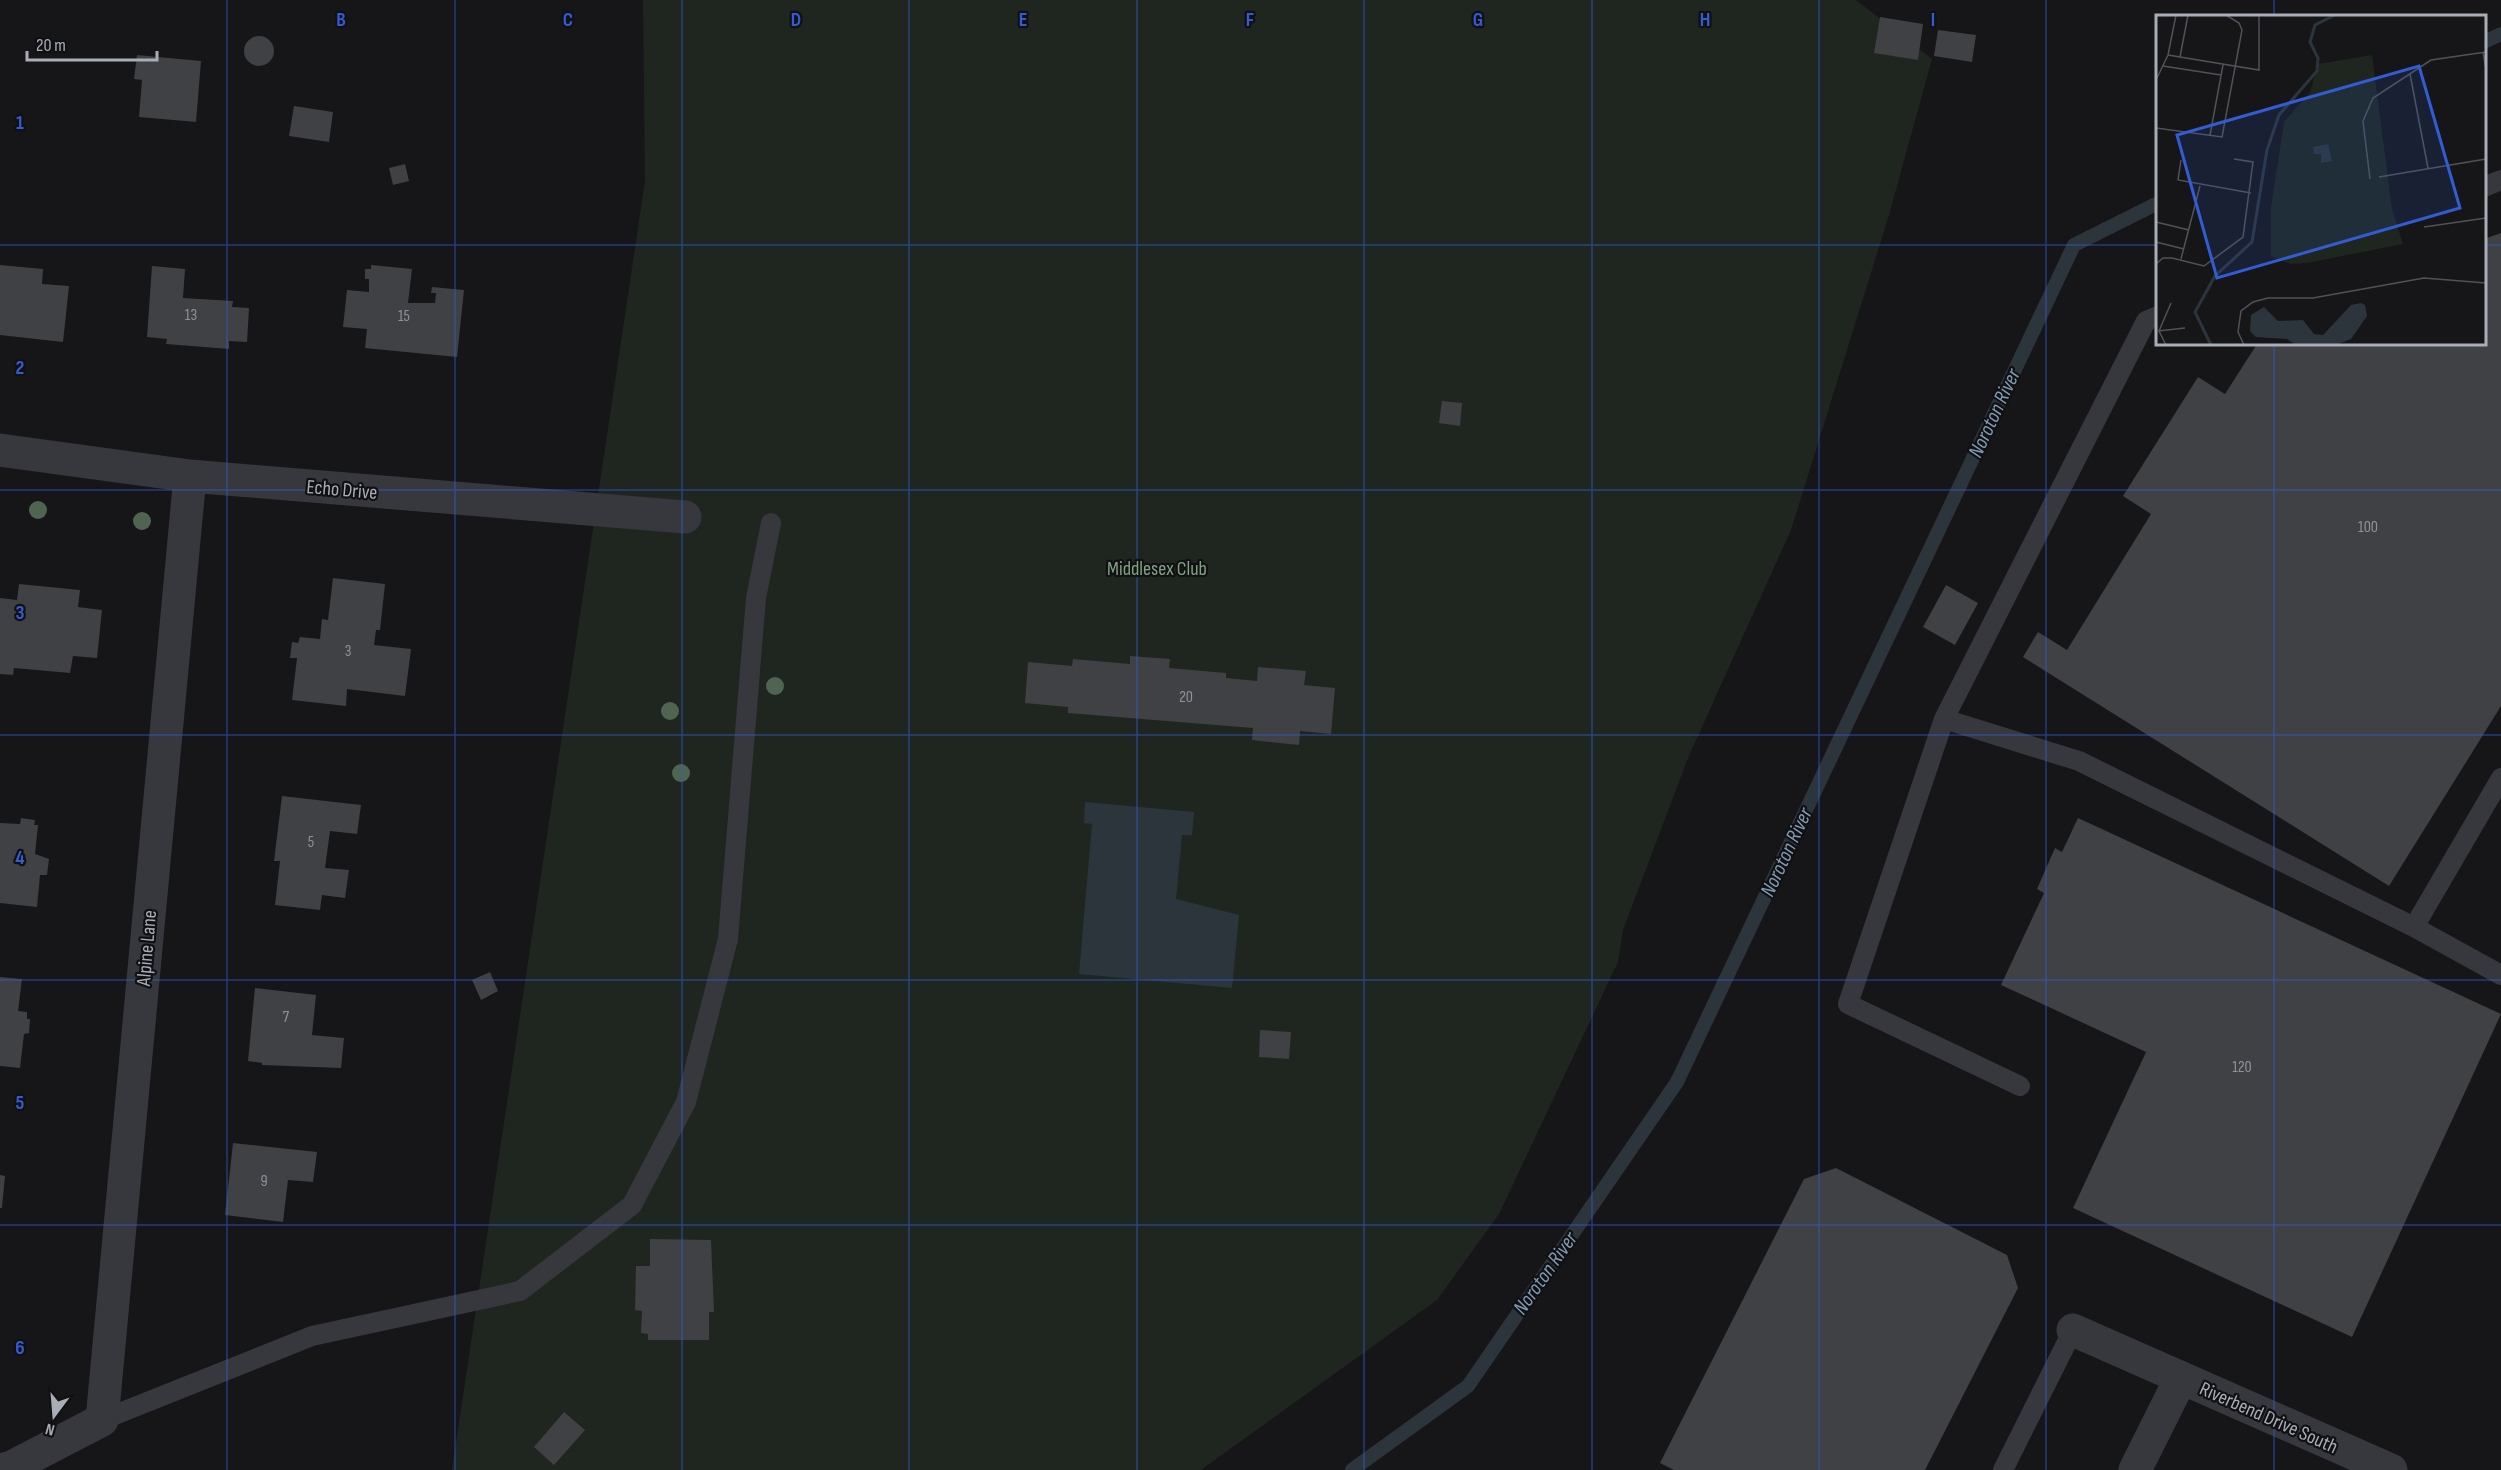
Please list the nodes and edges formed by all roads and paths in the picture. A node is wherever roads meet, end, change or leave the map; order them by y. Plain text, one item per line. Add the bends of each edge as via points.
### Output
1 (2501, 180) edge
2 (2486, 186) edge
3 (2156, 316) edge
4 (0, 450) edge
5 (190, 476) junction
6 (685, 517) dead end
7 (771, 523) dead end
8 (1944, 719) junction
9 (2501, 778) edge
10 (2414, 927) junction
11 (2501, 975) edge
12 (2020, 1086) dead end
13 (2073, 1330) joint
14 (2181, 1378) junction
15 (102, 1420) junction
16 (0, 1470) edge
17 (2003, 1470) edge
18 (2135, 1470) edge
19 (2391, 1470) edge

1 - 2 lane
3 - 8 lane via 2146,321
4 - 5 street, Echo Drive
5 - 6 street, Echo Drive
5 - 15 street, Alpine Lane
7 - 15 lane via 756,598 728,939 686,1102 632,1205 520,1291 312,1336
8 - 10 lane via 2079,761
8 - 12 lane via 1848,1004
9 - 10 lane
10 - 11 lane
13 - 14 street, Riverbend Drive South
13 - 17 lane
14 - 18 street, Riverbend Drive South
14 - 19 street, Riverbend Drive South
15 - 16 street

